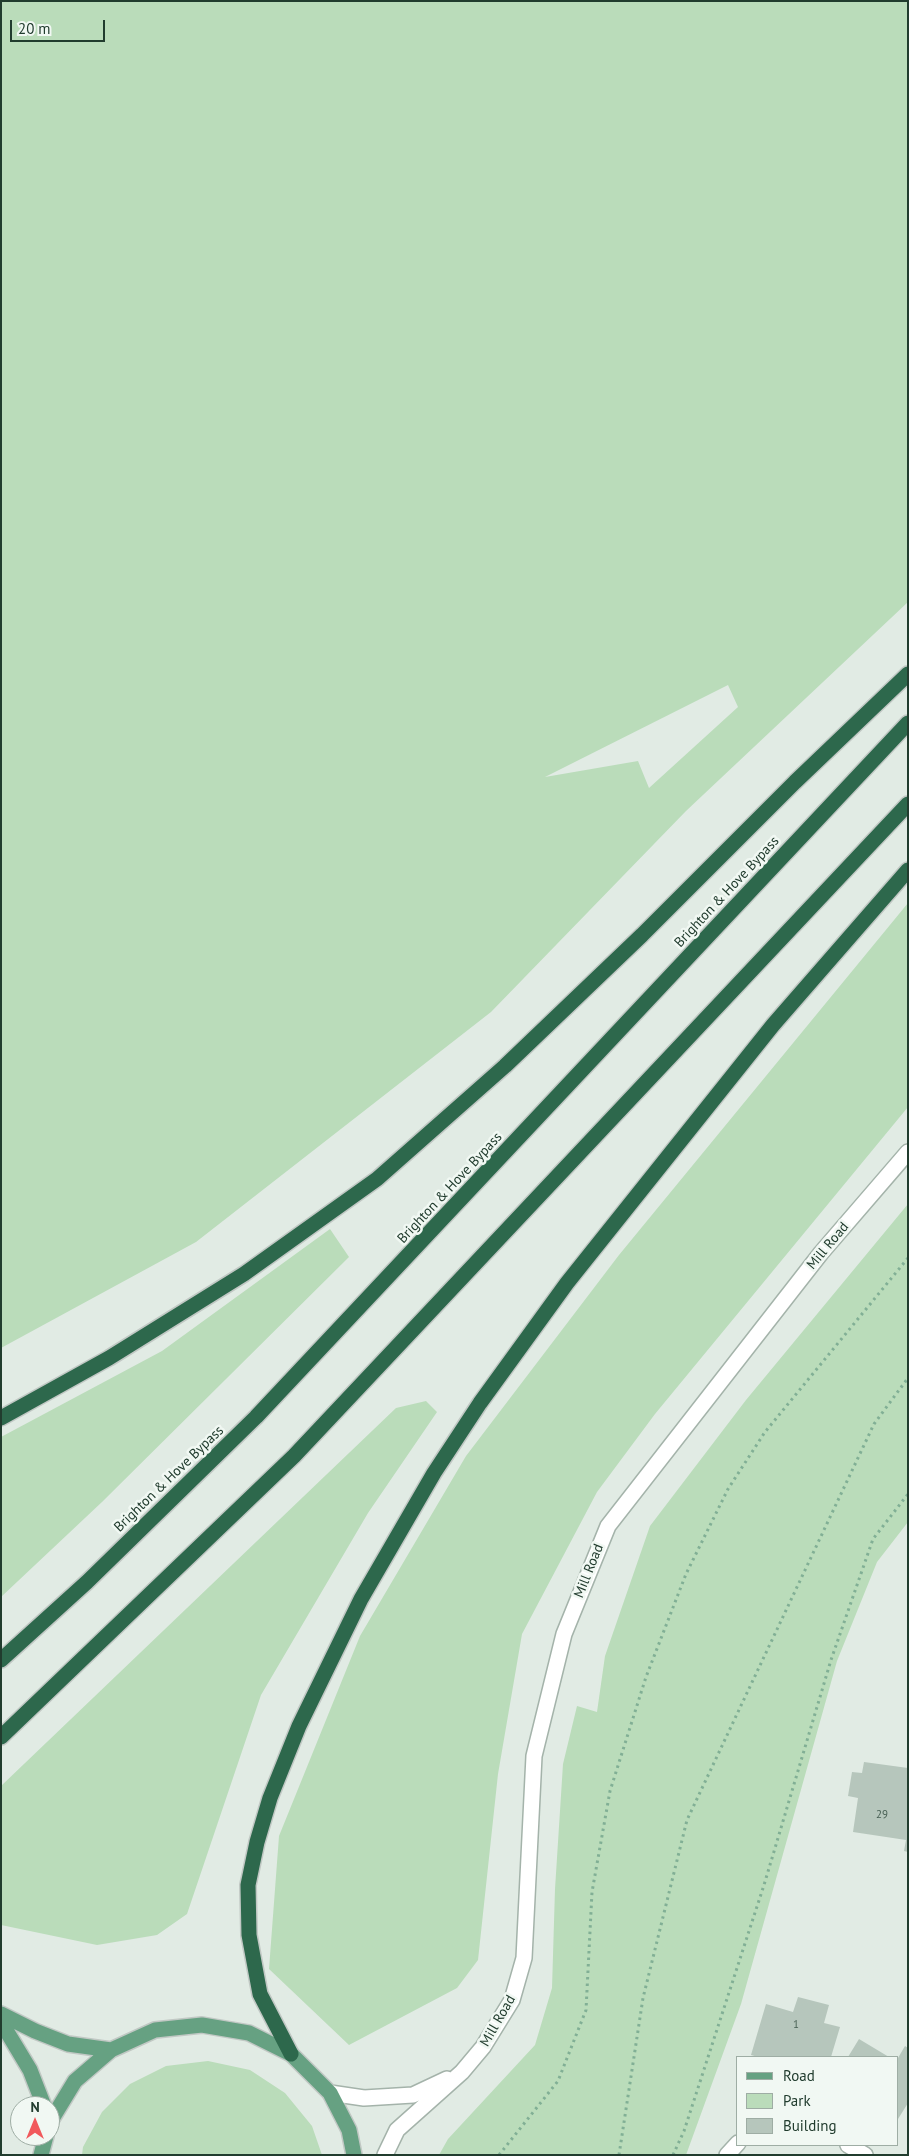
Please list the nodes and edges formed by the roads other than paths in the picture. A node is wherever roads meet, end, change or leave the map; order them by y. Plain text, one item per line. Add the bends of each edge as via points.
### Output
1 (908, 674) edge
2 (908, 722) edge
3 (908, 804) edge
4 (908, 870) edge
5 (908, 1152) edge
6 (1, 1418) edge
7 (1, 1660) edge
8 (1, 1737) edge
9 (1, 2014) edge
10 (1, 2022) edge
11 (111, 2050) junction
12 (291, 2054) junction
13 (462, 2072) junction
14 (330, 2093) junction
15 (40, 2096) edge
16 (60, 2106) edge
17 (736, 2144) edge
18 (850, 2146) edge
19 (354, 2155) edge
20 (385, 2155) edge
21 (727, 2155) edge
22 (865, 2155) edge

1 - 6 highway via 520,1052 377,1179 244,1274 109,1358
2 - 7 highway, Brighton & Hove Bypass via 256,1417 87,1582
3 - 8 highway via 294,1456
4 - 12 highway via 773,1025 567,1283 480,1402 361,1598 299,1726 270,1798 248,1885 249,1935 260,1994
5 - 13 street, Mill Road via 821,1253 608,1526 564,1634 534,1756 524,1958 515,1992 483,2047
9 - 11 main road via 35,2032 68,2044
10 - 15 main road via 30,2070
11 - 12 main road via 155,2030 202,2025 249,2033
11 - 16 main road via 75,2081
12 - 14 main road
13 - 14 street, Mill Road via 413,2095 364,2098
13 - 20 street, Mill Road via 397,2130
14 - 19 main road via 349,2130
17 - 21 street
18 - 22 street

